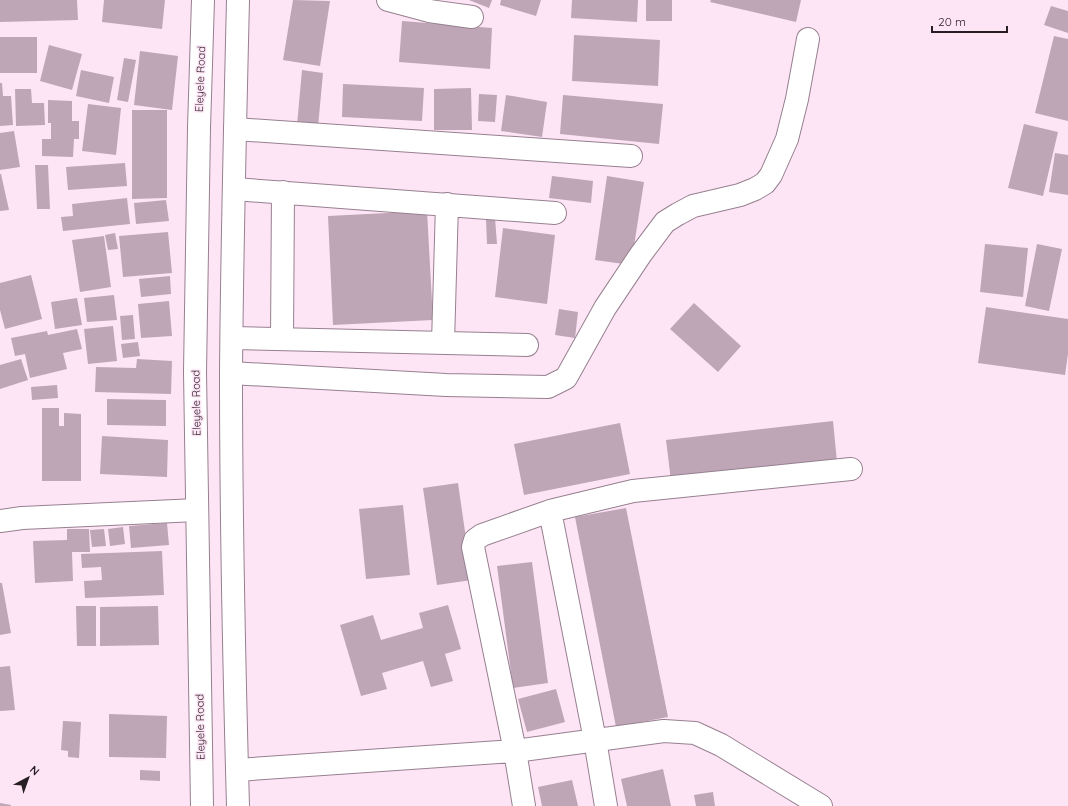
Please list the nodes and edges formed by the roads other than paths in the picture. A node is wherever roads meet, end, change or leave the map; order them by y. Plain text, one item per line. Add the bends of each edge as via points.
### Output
1 (203, 0) edge
2 (238, 0) edge
3 (388, 0) edge
4 (472, 17) dead end
5 (808, 39) dead end
6 (235, 129) junction
7 (631, 156) dead end
8 (234, 189) junction
9 (283, 192) junction
10 (447, 204) junction
11 (555, 213) dead end
12 (232, 338) junction
13 (282, 339) junction
14 (443, 342) junction
15 (527, 344) dead end
16 (231, 373) junction
17 (851, 469) dead end
18 (197, 510) junction
19 (550, 511) junction
20 (0, 521) edge
21 (595, 740) junction
22 (515, 751) junction
23 (237, 770) junction
24 (202, 806) edge
25 (238, 806) edge
26 (524, 806) edge
27 (606, 806) edge
28 (821, 806) edge

1 - 18 street, Eleyele Road via 195,372
2 - 6 street
3 - 4 street via 429,11
5 - 16 street via 788,139 771,175 765,183 755,189 693,206 666,222 605,308 566,378 548,387 446,385
6 - 7 street
6 - 8 street
8 - 9 street
8 - 12 street
9 - 10 street
9 - 13 street
10 - 11 street
10 - 14 street
12 - 13 street
12 - 16 street
13 - 14 street
14 - 15 street
16 - 23 street
17 - 19 street via 633,491
18 - 20 street
18 - 24 street, Eleyele Road
19 - 21 street
19 - 22 street via 482,534 475,540 473,547
21 - 22 street
21 - 27 street
21 - 28 street via 664,731 695,733 721,745
22 - 23 street
22 - 26 street
23 - 25 street

